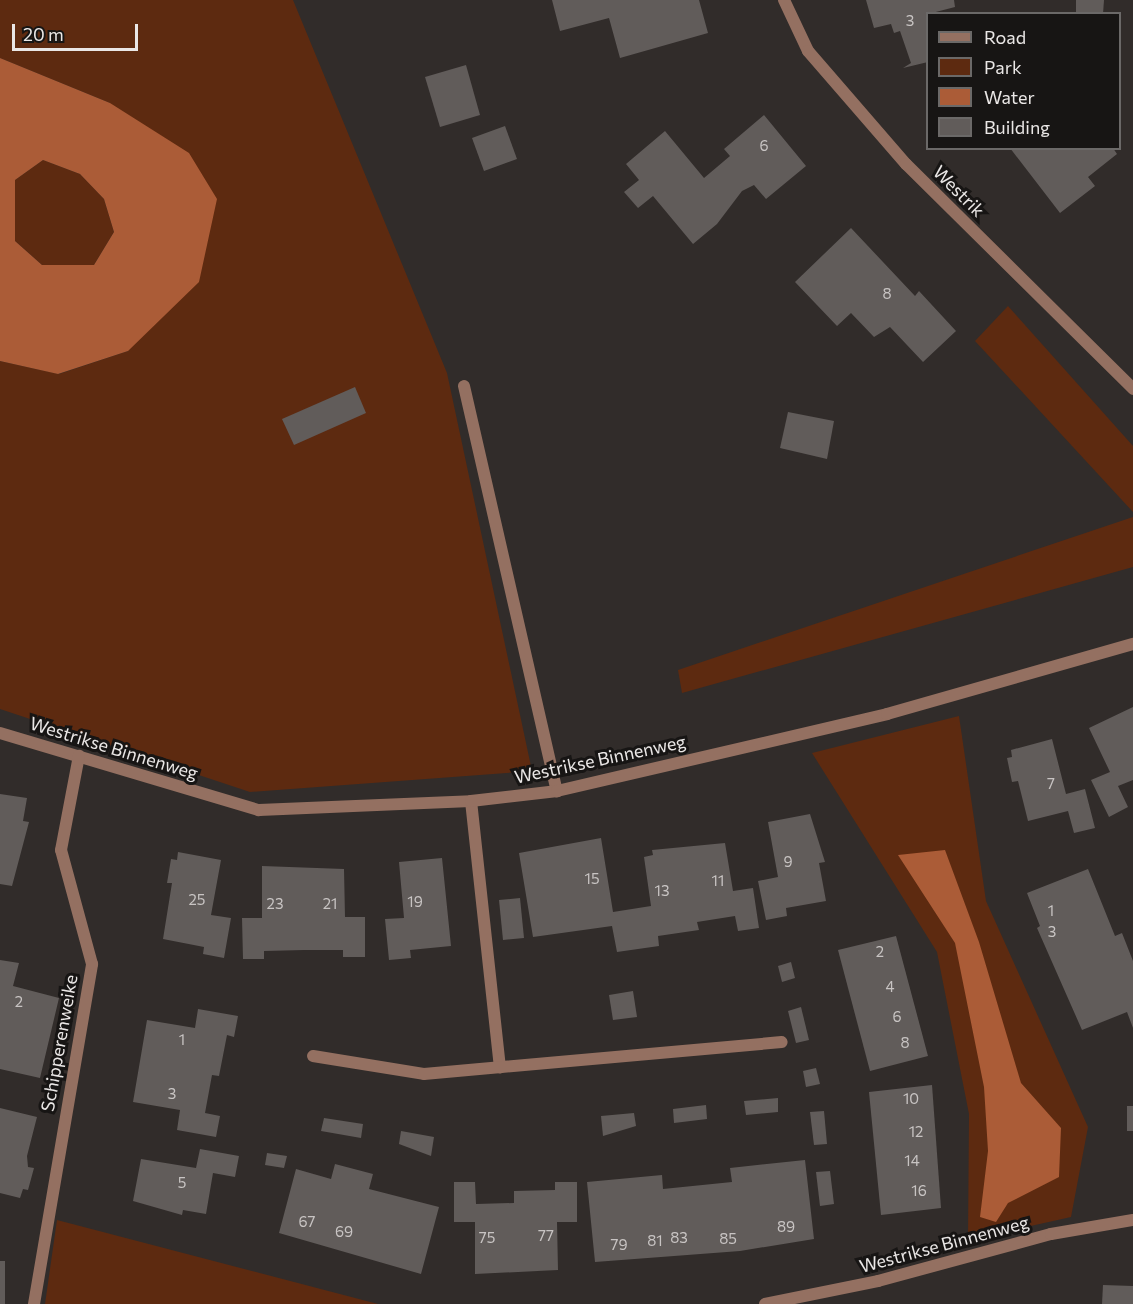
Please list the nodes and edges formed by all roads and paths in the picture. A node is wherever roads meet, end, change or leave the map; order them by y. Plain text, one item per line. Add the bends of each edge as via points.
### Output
1 (784, 0) edge
2 (464, 386) dead end
3 (1133, 389) edge
4 (1133, 644) edge
5 (0, 733) edge
6 (79, 756) junction
7 (557, 791) junction
8 (471, 801) junction
9 (782, 1042) dead end
10 (313, 1056) dead end
11 (500, 1067) junction
12 (1133, 1220) edge
13 (34, 1304) edge
14 (765, 1304) edge

1 - 3 street, Westrik via 808,51 906,164
2 - 7 street
4 - 7 street, Westrikse Binnenweg via 965,695
5 - 6 street, Westrikse Binnenweg
6 - 8 street, Westrikse Binnenweg via 259,810
6 - 13 street, Schipperenweike via 61,850 92,964
7 - 8 street, Westrikse Binnenweg
8 - 11 street
9 - 11 street
10 - 11 street via 424,1074
12 - 14 street, Westrikse Binnenweg via 1051,1234 878,1281

